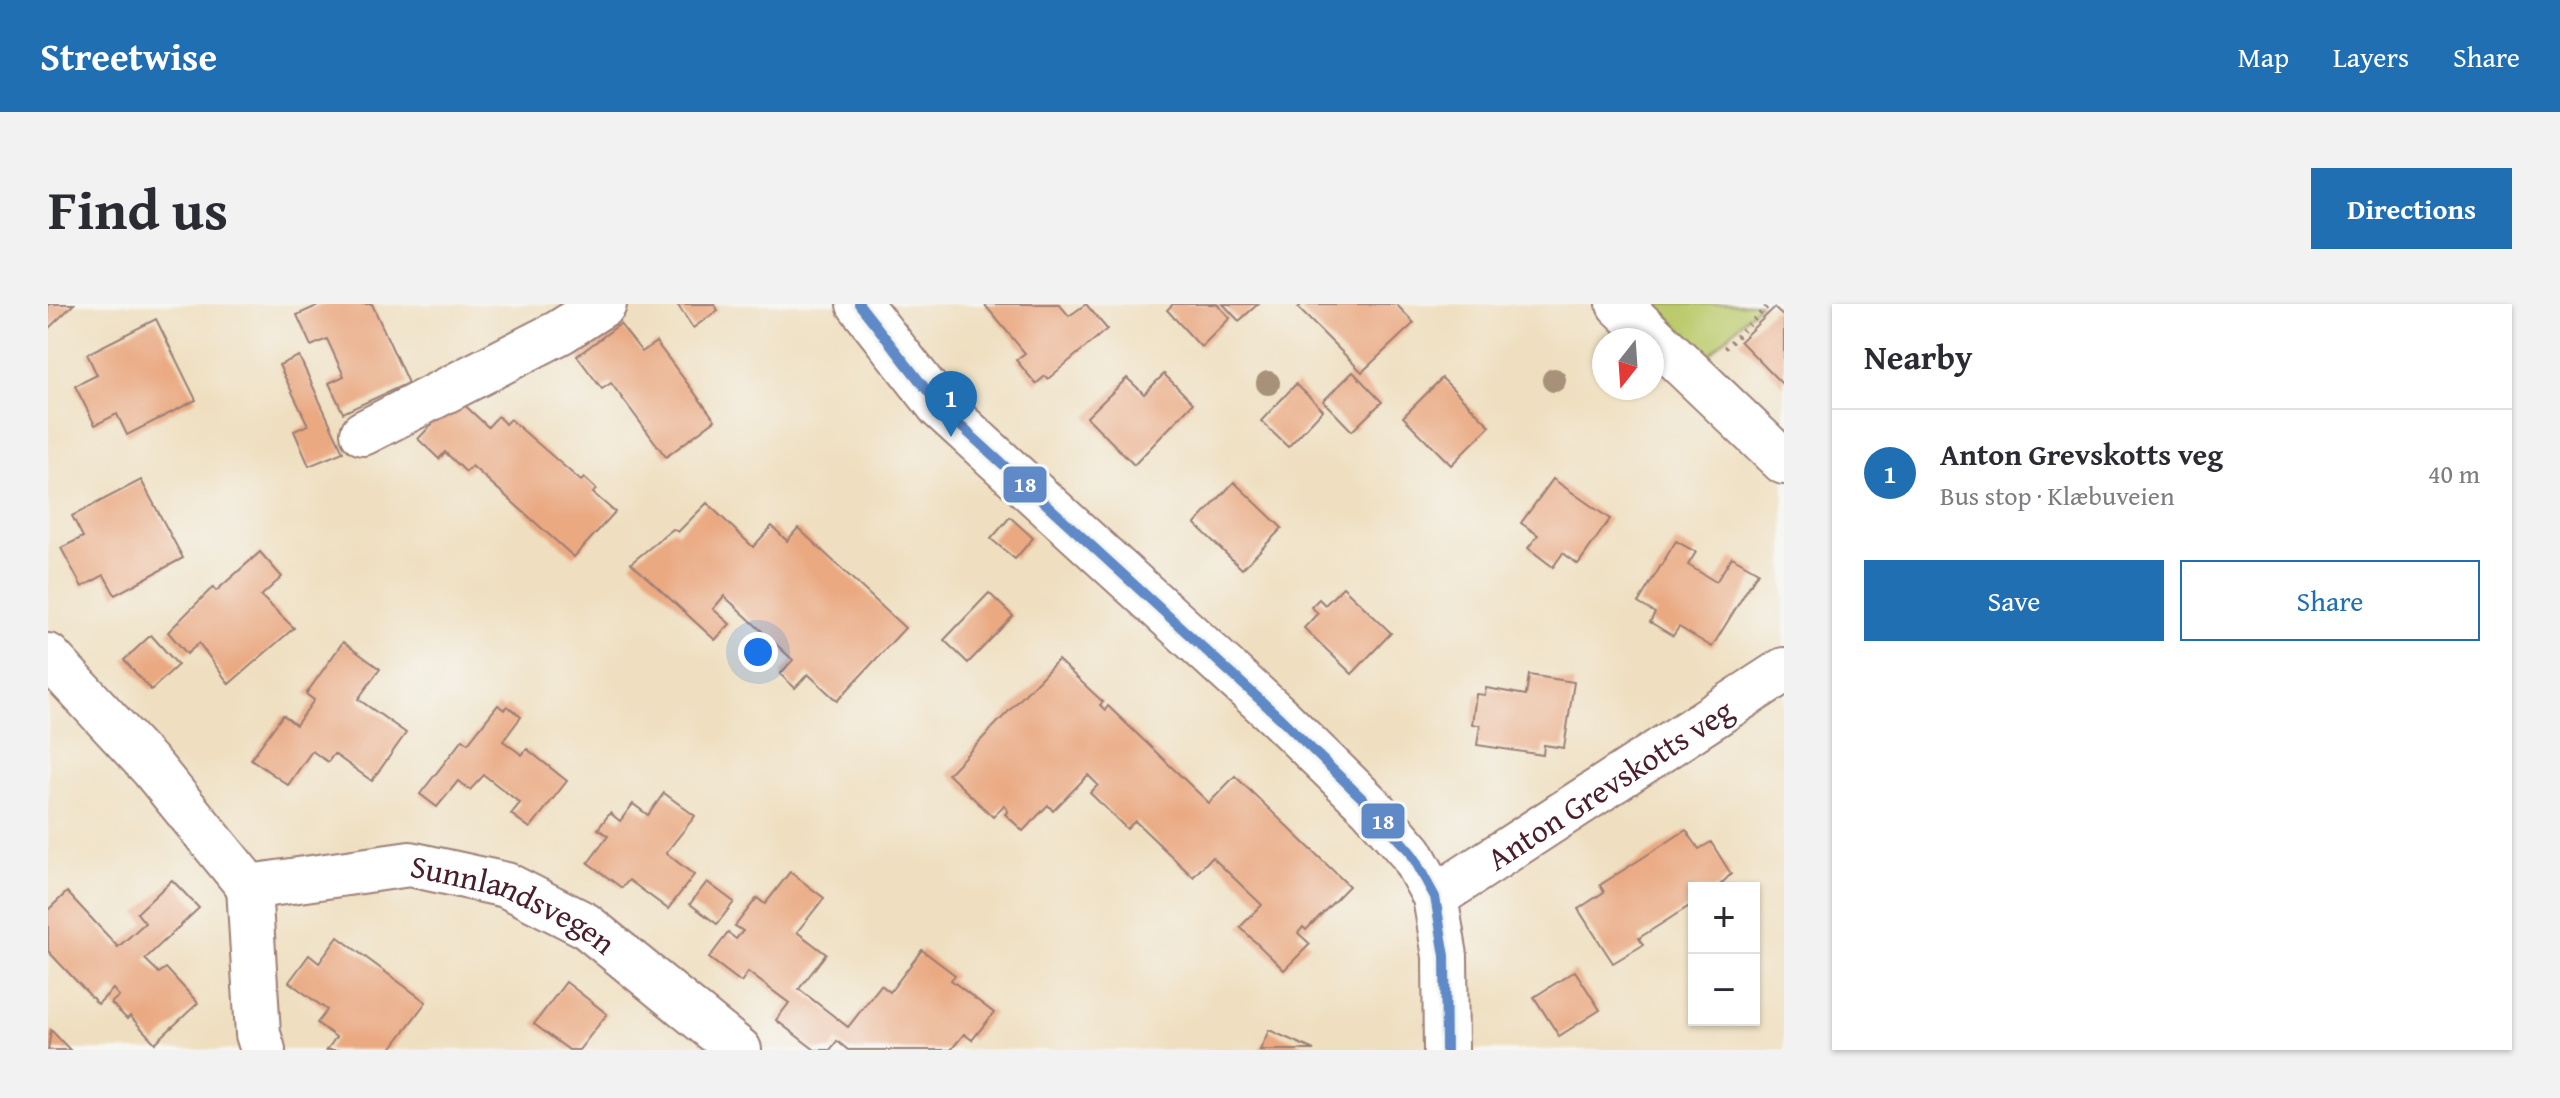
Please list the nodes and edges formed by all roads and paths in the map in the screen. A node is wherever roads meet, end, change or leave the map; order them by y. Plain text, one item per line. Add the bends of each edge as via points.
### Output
1 (604, 304) edge
2 (859, 304) edge
3 (1619, 304) edge
4 (1770, 304) edge
5 (1695, 377) junction
6 (363, 433) dead end
7 (1784, 462) edge
8 (48, 656) edge
9 (1784, 670) edge
10 (249, 887) junction
11 (1435, 897) junction
12 (252, 1045) edge
13 (739, 1050) edge
14 (1446, 1050) edge

1 - 6 street
2 - 11 street via 940,407 1371,807 1411,853
3 - 5 street
4 - 5 path
5 - 7 street
8 - 10 street via 153,769
9 - 11 street, Anton Grevskotts veg
10 - 12 street
10 - 13 street, Sunnlandsvegen via 410,864 506,885 585,925
11 - 14 street via 1445,956

